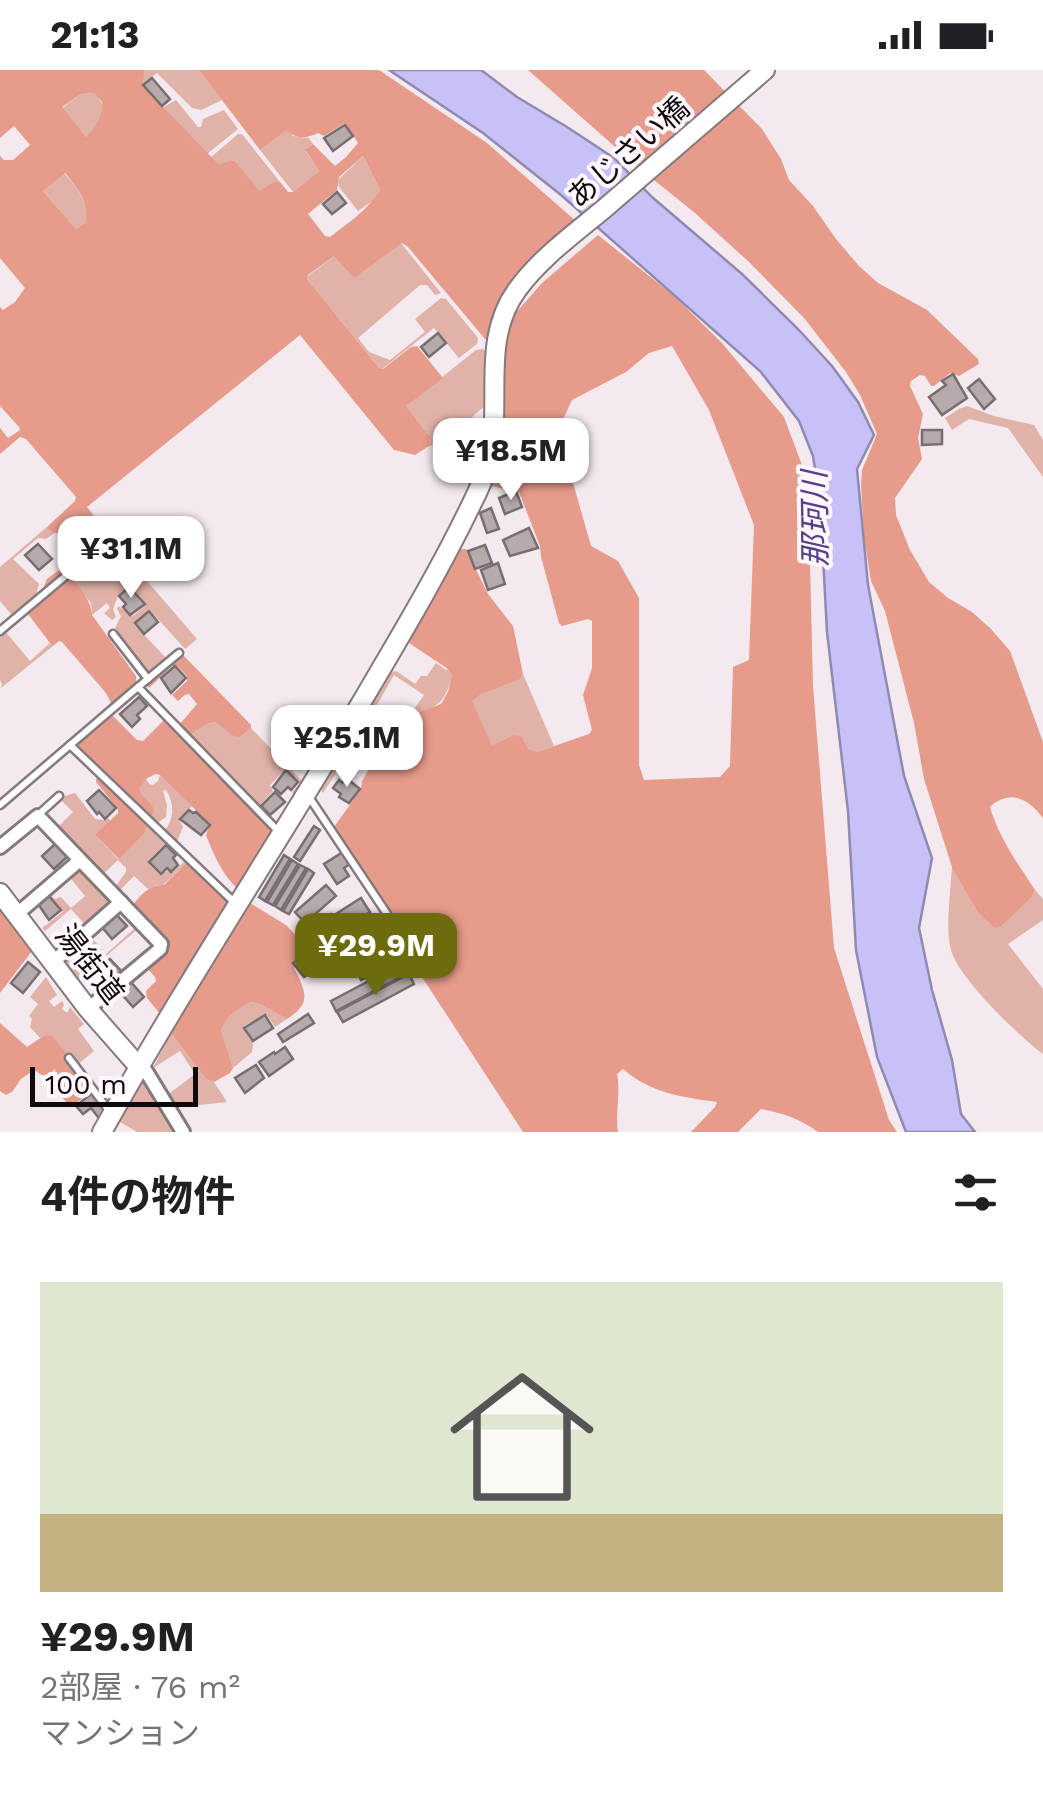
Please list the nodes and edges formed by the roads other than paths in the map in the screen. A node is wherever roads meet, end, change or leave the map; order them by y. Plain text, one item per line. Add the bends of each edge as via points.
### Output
1 (766, 70) edge
2 (75, 568) dead end
3 (0, 631) edge
4 (112, 634) dead end
5 (178, 653) dead end
6 (148, 679) junction
7 (138, 687) junction
8 (70, 745) junction
9 (308, 794) junction
10 (59, 796) dead end
11 (0, 805) edge
12 (38, 816) junction
13 (282, 835) junction
14 (0, 847) edge
15 (80, 860) junction
16 (0, 893) edge
17 (120, 902) junction
18 (237, 905) junction
19 (17, 914) junction
20 (386, 914) dead end
21 (53, 962) junction
22 (88, 1009) junction
23 (69, 1058) dead end
24 (140, 1065) junction
25 (112, 1114) junction
26 (102, 1132) edge
27 (183, 1132) edge

1 - 9 street, あじさい橋 via 516,290 498,330 494,432 483,480 426,593
2 - 3 lane
4 - 6 lane
5 - 6 lane
6 - 7 lane
7 - 8 lane
7 - 13 lane
8 - 11 lane
8 - 18 lane
9 - 13 street, あじさい橋
9 - 20 lane
10 - 12 lane
12 - 14 street
12 - 15 street
13 - 18 street, あじさい橋
15 - 17 street
15 - 19 street
16 - 19 street, 湯街道
17 - 21 street
17 - 22 street via 160,949
18 - 24 street, あじさい橋
19 - 21 street, 湯街道
21 - 22 street, 湯街道
22 - 24 street, 湯街道
23 - 25 lane
24 - 25 street, あじさい橋
24 - 27 street
25 - 26 street, あじさい橋

